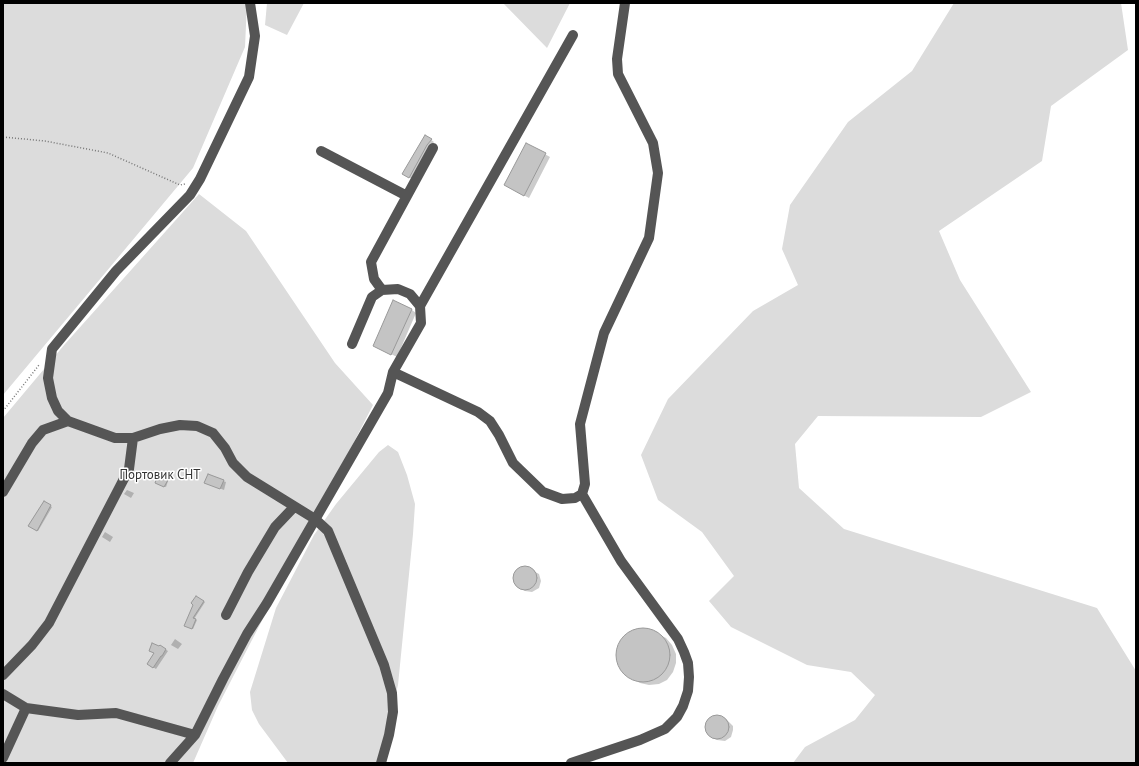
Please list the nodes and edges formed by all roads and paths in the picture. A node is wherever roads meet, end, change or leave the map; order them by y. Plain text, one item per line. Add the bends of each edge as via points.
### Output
1 (250, 3) edge
2 (625, 3) edge
3 (573, 36) dead end
4 (3, 137) edge
5 (433, 148) dead end
6 (321, 151) dead end
7 (200, 179) junction
8 (407, 196) junction
9 (382, 290) junction
10 (420, 306) junction
11 (352, 344) dead end
12 (39, 365) dead end
13 (393, 372) junction
14 (3, 410) edge
15 (68, 421) junction
16 (133, 438) junction
17 (3, 492) edge
18 (582, 494) junction
19 (294, 506) junction
20 (315, 519) junction
21 (226, 615) dead end
22 (3, 675) edge
23 (3, 694) edge
24 (26, 708) junction
25 (195, 736) junction
26 (3, 758) edge
27 (170, 763) edge
28 (381, 763) edge
29 (571, 763) edge

1 - 7 street via 255,36 249,77
2 - 18 street via 617,59 618,74 653,143 658,173 649,238 604,333 580,424 585,484
3 - 10 street
4 - 7 path via 45,141 108,153 180,185
5 - 8 street
6 - 8 street
7 - 15 street via 190,195 116,270 52,349 48,378 52,398 58,411
8 - 9 street via 371,262 374,279
9 - 10 street via 398,289 410,294
9 - 11 street via 372,297
10 - 13 street via 421,323
12 - 14 path
13 - 18 street via 478,412 490,421 513,463 542,492 562,499 575,498
13 - 20 street via 388,393
15 - 16 street via 115,438
15 - 17 street via 43,430 32,443
16 - 19 street via 180,425 202,428 212,433 225,448 233,463 247,477
16 - 22 street via 129,469 49,623
18 - 29 street via 621,561 678,639 688,663 689,677 683,706 677,717 665,729
19 - 20 street
19 - 21 street via 275,528
20 - 25 street via 247,634
20 - 28 street via 328,531 386,672 392,693 393,712
23 - 24 street
24 - 25 street via 78,715 116,713
24 - 26 street
25 - 27 street

